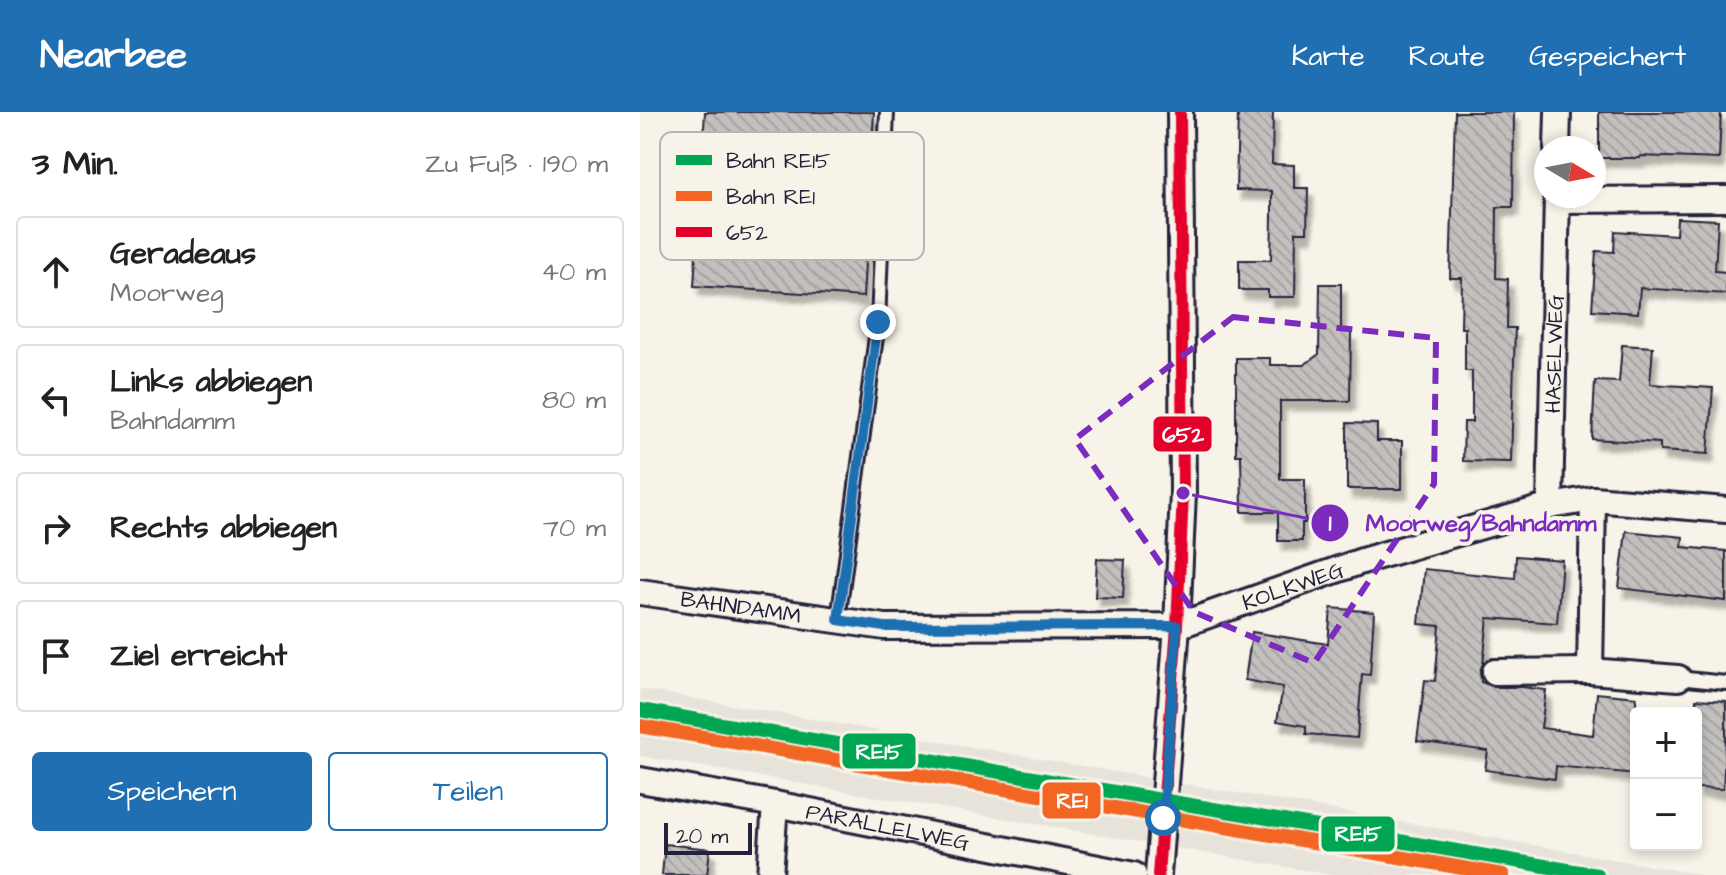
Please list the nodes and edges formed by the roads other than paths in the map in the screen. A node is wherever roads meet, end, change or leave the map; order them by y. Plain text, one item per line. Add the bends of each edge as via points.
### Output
1 (887, 112) edge
2 (1180, 112) edge
3 (1558, 112) edge
4 (886, 132) edge
5 (1557, 136) edge
6 (1606, 198) edge
7 (1726, 199) edge
8 (1557, 208) edge
9 (881, 260) edge
10 (1593, 499) junction
11 (1550, 506) junction
12 (1726, 510) edge
13 (640, 592) edge
14 (838, 620) junction
15 (1177, 626) junction
16 (1590, 671) junction
17 (1495, 672) dead end
18 (1678, 678) joint
19 (1726, 683) edge
20 (640, 780) edge
21 (775, 804) junction
22 (770, 875) edge
23 (1134, 875) edge
24 (1158, 875) edge

1 - 4 lane
2 - 15 street via 1183,493
3 - 5 street
6 - 7 street, HASELWEG
8 - 11 street, HASELWEG
9 - 14 lane via 878,322
10 - 11 street, KOLKWEG
10 - 12 street, KOLKWEG
10 - 16 street
11 - 15 street, KOLKWEG via 1362,561
13 - 14 street, BAHNDAMM
14 - 15 street, BAHNDAMM via 885,627
15 - 24 street
16 - 17 street
16 - 18 street
18 - 19 lane
20 - 21 street, PARALLELWEG
21 - 22 street
21 - 23 street, PARALLELWEG

